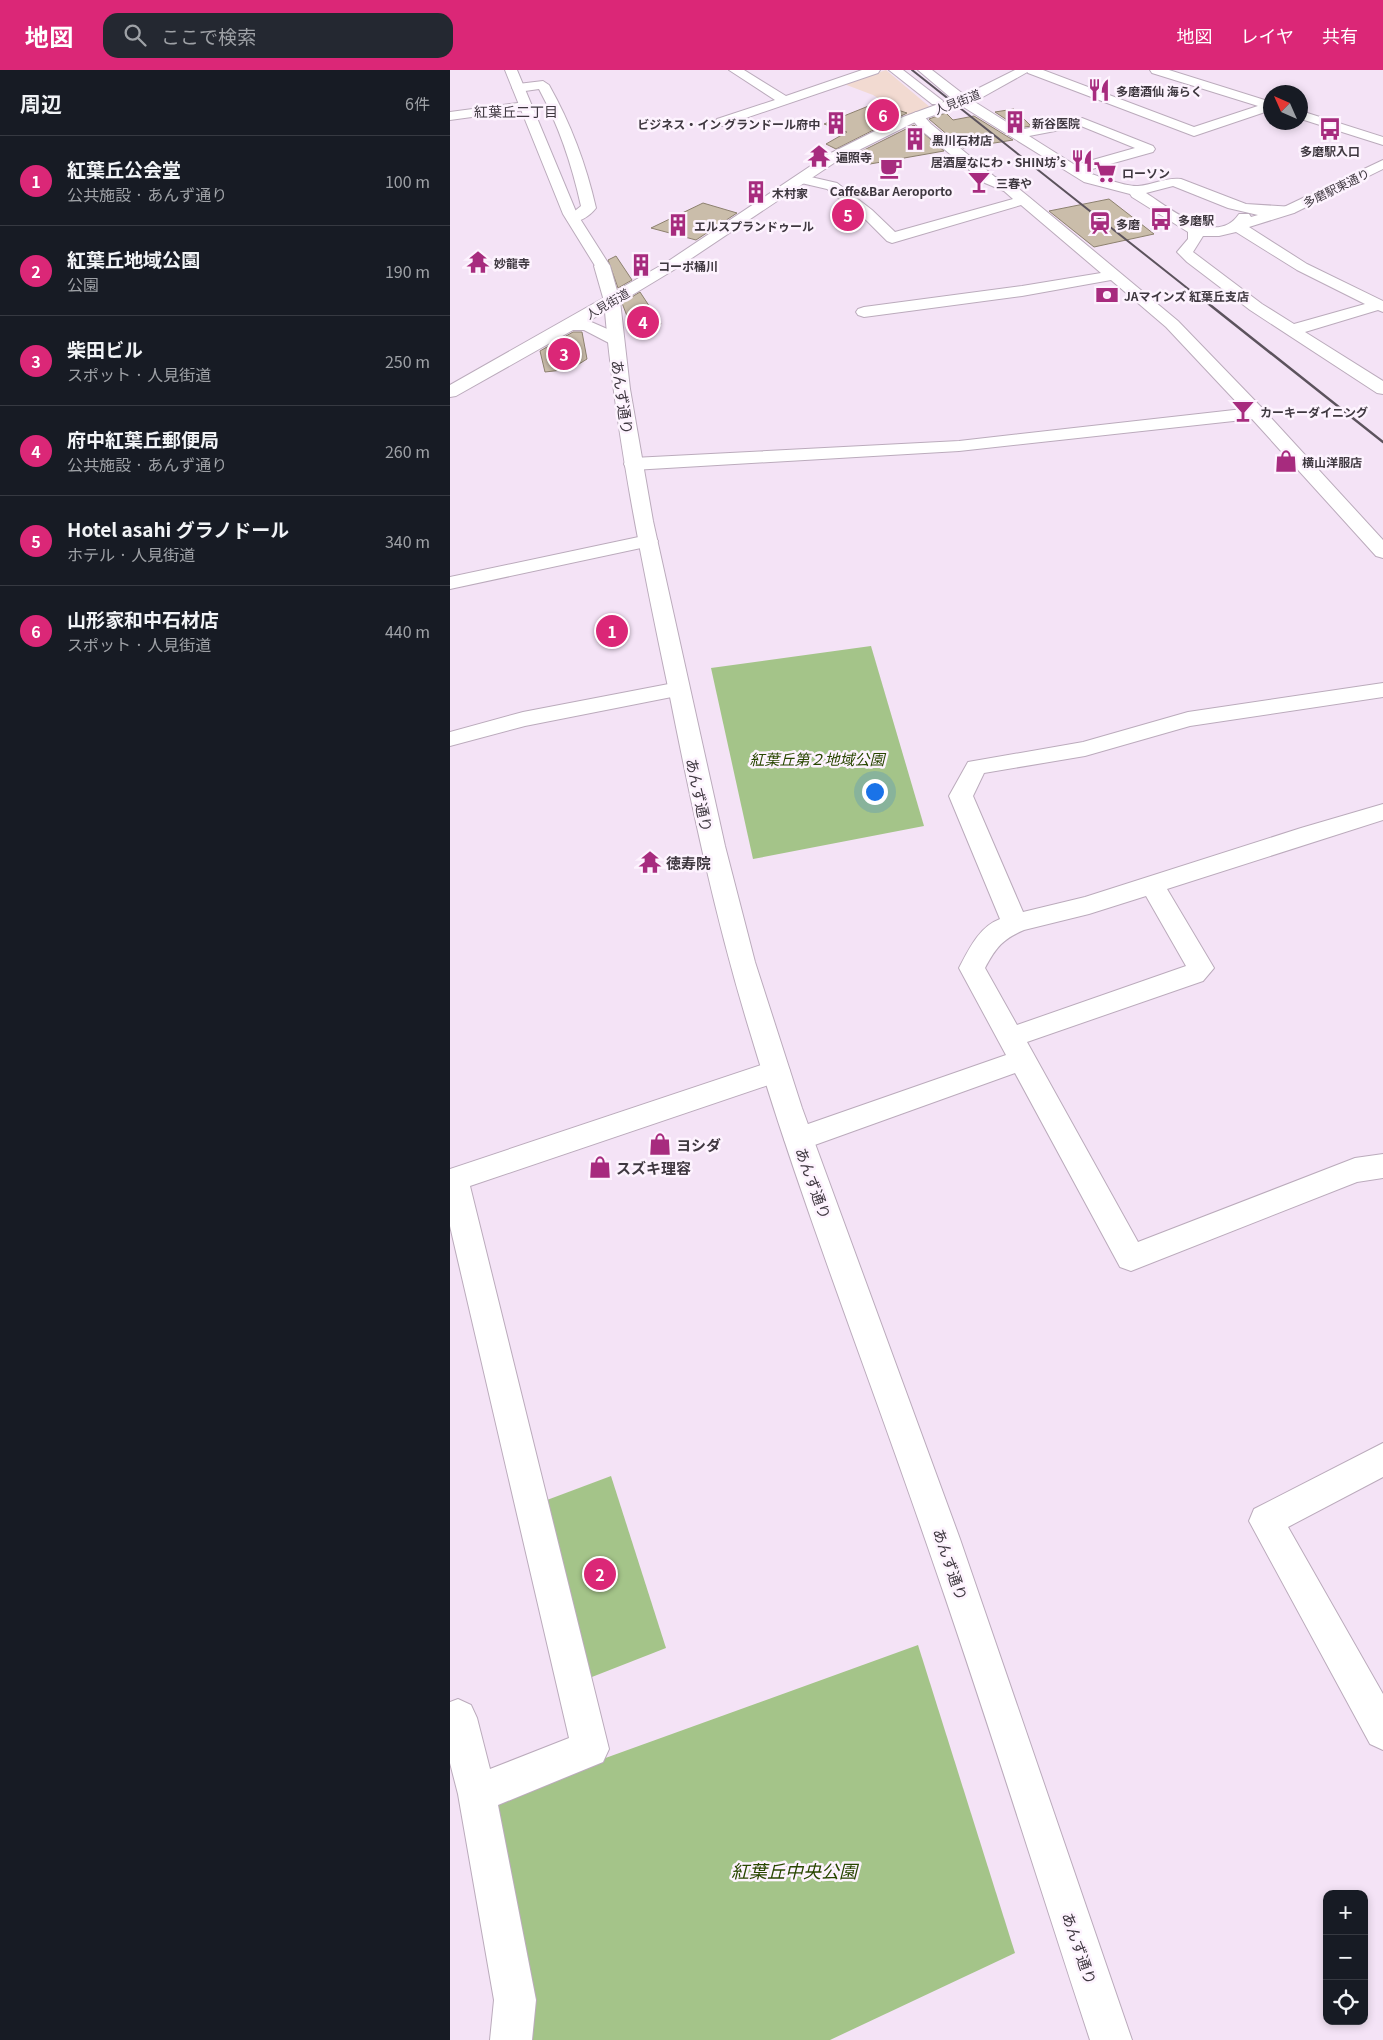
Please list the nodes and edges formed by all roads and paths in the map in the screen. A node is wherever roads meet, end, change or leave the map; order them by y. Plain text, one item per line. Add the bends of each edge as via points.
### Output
1 (511, 70) edge
2 (735, 70) edge
3 (874, 70) edge
4 (896, 70) edge
5 (924, 70) edge
6 (1025, 70) edge
7 (1032, 70) edge
8 (1156, 70) edge
9 (518, 88) junction
10 (786, 100) junction
11 (962, 100) junction
12 (1263, 104) edge
13 (526, 106) junction
14 (944, 106) junction
15 (1263, 108) edge
16 (450, 116) edge
17 (916, 116) junction
18 (1308, 118) edge
19 (722, 122) dead end
20 (1017, 134) junction
21 (1383, 141) edge
22 (1383, 164) edge
23 (1075, 169) junction
24 (802, 179) junction
25 (1137, 191) junction
26 (1024, 200) junction
27 (1232, 206) junction
28 (1289, 210) junction
29 (573, 218) junction
30 (1237, 226) junction
31 (1192, 237) junction
32 (1115, 275) junction
33 (612, 301) junction
34 (1381, 306) edge
35 (864, 312) dead end
36 (568, 325) junction
37 (1293, 330) junction
38 (615, 339) junction
39 (1383, 389) edge
40 (450, 392) edge
41 (1257, 413) junction
42 (633, 464) junction
43 (648, 541) junction
44 (1383, 552) edge
45 (450, 583) edge
46 (679, 689) junction
47 (1383, 690) edge
48 (450, 738) edge
49 (1383, 812) edge
50 (1152, 886) junction
51 (1015, 924) junction
52 (1015, 1049) junction
53 (776, 1070) junction
54 (798, 1140) junction
55 (1383, 1166) edge
56 (452, 1181) edge
57 (1383, 1459) edge
58 (450, 1721) edge
59 (1383, 1731) edge
60 (477, 1794) junction
61 (511, 2040) edge
62 (1111, 2040) edge

1 - 9 street, あんず通り
2 - 10 street
3 - 10 street
4 - 14 street
5 - 11 street
6 - 11 street, 人見街道
7 - 15 street via 1194,132
8 - 12 street
9 - 13 street, あんず通り
9 - 29 street via 544,85 564,124 589,208
10 - 19 street
11 - 14 street, 人見街道
11 - 20 street
13 - 16 street
13 - 29 street, あんず通り
14 - 17 street, 人見街道
17 - 24 street, 人見街道 via 832,158
17 - 26 street via 926,128 990,180 1009,188
18 - 21 street
20 - 23 street
20 - 23 street via 1082,122 1148,149
22 - 28 street, 多磨駅東通り
23 - 25 street via 1089,179
24 - 26 street via 832,186 868,213 892,238
24 - 33 street, 人見街道
25 - 27 street via 1181,183
25 - 31 street
26 - 32 street
27 - 28 street via 1259,212
27 - 30 street via 1244,218
28 - 30 street
29 - 33 street, あんず通り via 602,266
30 - 31 street
30 - 34 street via 1302,267
31 - 37 street via 1185,252 1192,259
32 - 35 street via 1022,292
32 - 41 street via 1172,324
33 - 36 street, 人見街道
33 - 38 street, あんず通り
34 - 37 street
36 - 38 street via 587,325
36 - 40 street, 人見街道
37 - 39 street
38 - 42 street, あんず通り
41 - 42 street via 951,447
41 - 44 street
42 - 43 street, あんず通り
43 - 45 street
43 - 46 street, あんず通り
46 - 48 street via 523,719
46 - 53 street, あんず通り via 716,870
47 - 51 street via 1188,719 1084,748 976,767 961,796
49 - 50 street
50 - 51 street via 1068,912
50 - 52 street via 1201,968 1194,974
51 - 52 street via 999,931 981,951 972,968
52 - 54 street
52 - 55 street via 1131,1258 1355,1170
53 - 54 street, あんず通り
53 - 56 street
54 - 62 street, あんず通り via 943,1541
56 - 60 street via 590,1749
57 - 59 street via 1266,1520
58 - 60 street via 458,1718
60 - 61 street via 515,2000

